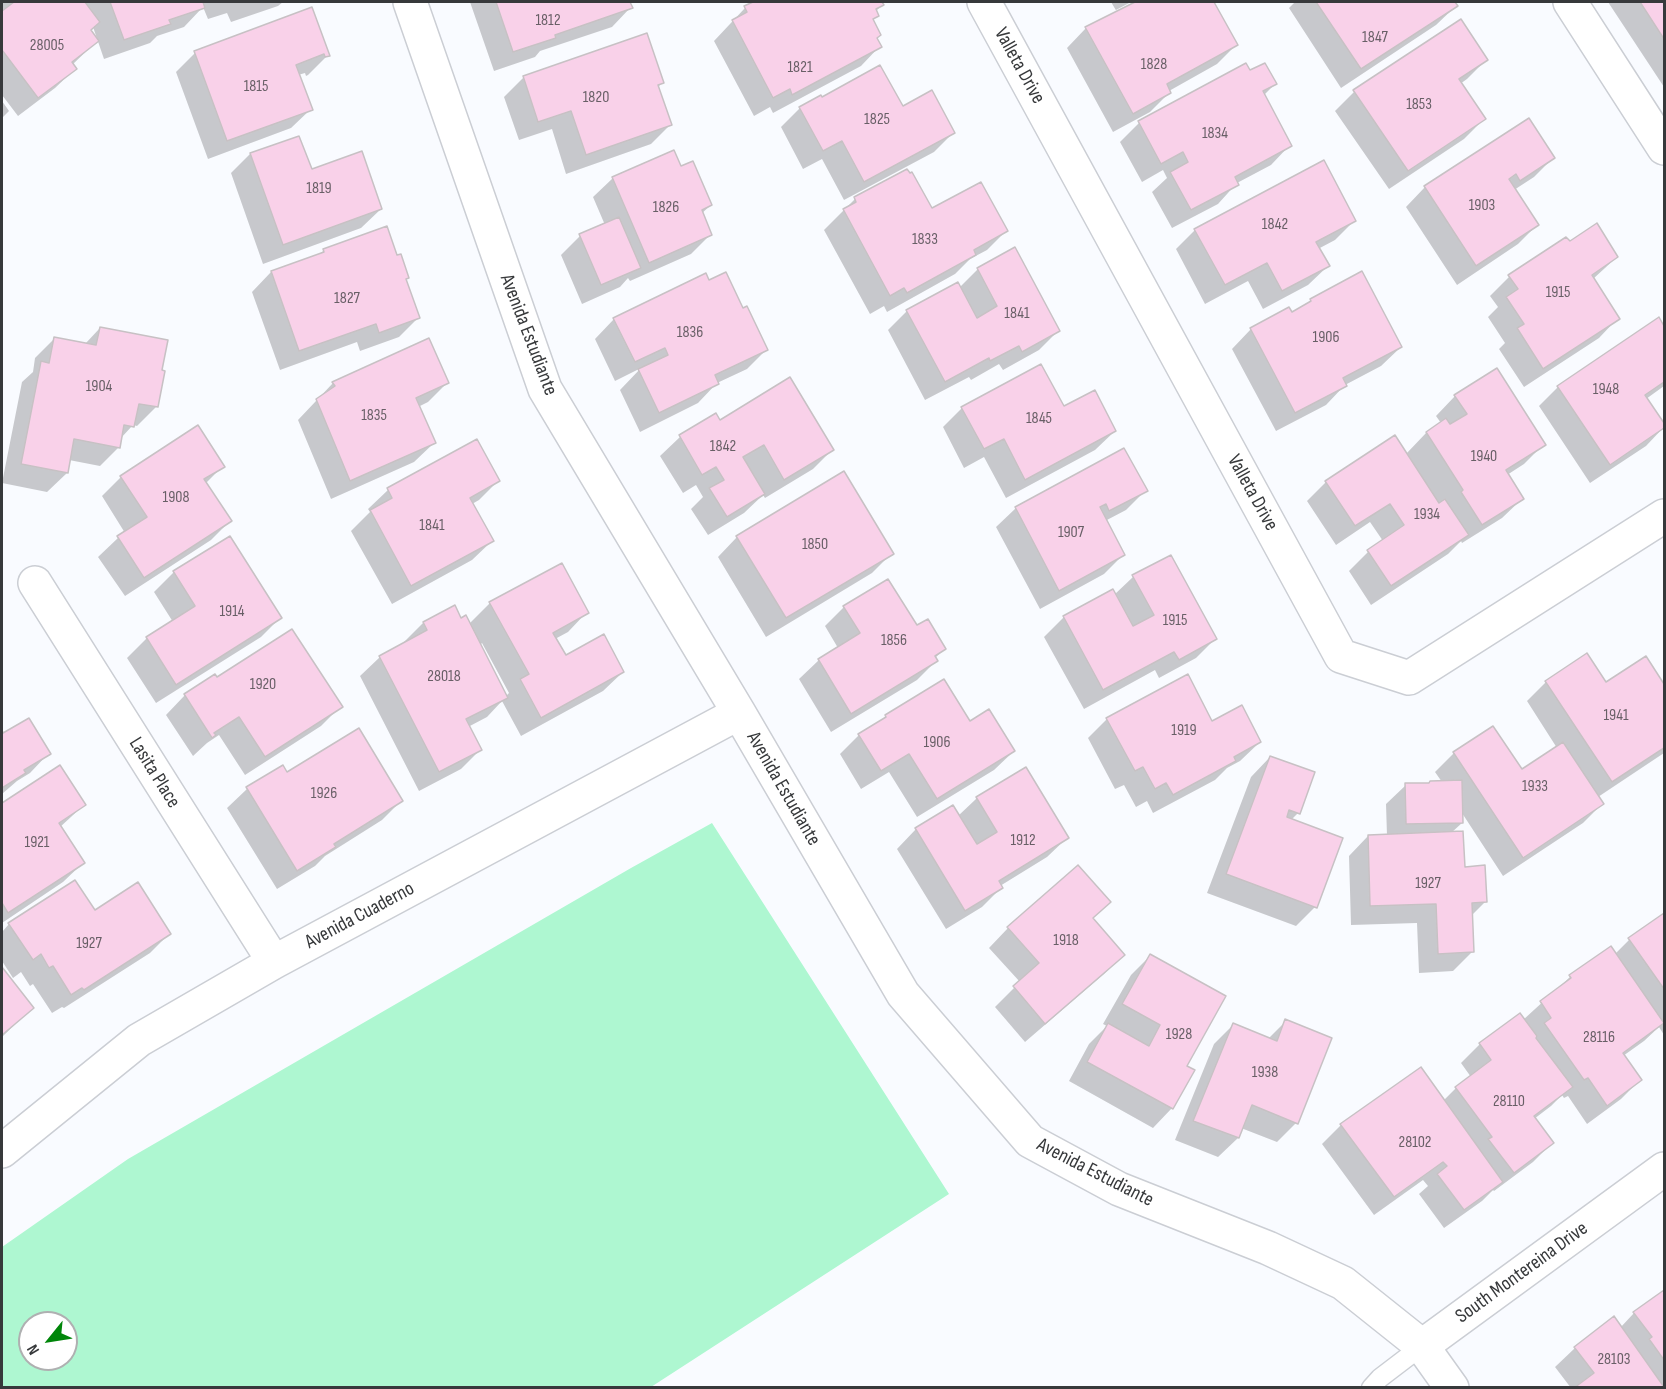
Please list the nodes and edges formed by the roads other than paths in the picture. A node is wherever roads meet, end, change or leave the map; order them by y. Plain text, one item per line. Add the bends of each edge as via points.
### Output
1 (410, 2) edge
2 (984, 2) edge
3 (1570, 2) edge
4 (1665, 148) edge
5 (1665, 516) edge
6 (35, 583) dead end
7 (739, 713) junction
8 (274, 962) junction
9 (2, 1150) edge
10 (1665, 1169) edge
11 (1422, 1346) junction
12 (1371, 1388) edge
13 (1452, 1388) edge

1 - 7 street, Avenida Estudiante via 545,389
2 - 5 street, Valleta Drive via 1341,656 1409,678
3 - 4 street
6 - 8 street, Lasita Place
7 - 8 street, Avenida Cuaderno
7 - 11 street, Avenida Estudiante via 903,994 1030,1141 1119,1189 1268,1248 1343,1283
8 - 9 street, Avenida Cuaderno via 139,1040
10 - 11 street, South Montereina Drive
11 - 12 lane
11 - 13 street

